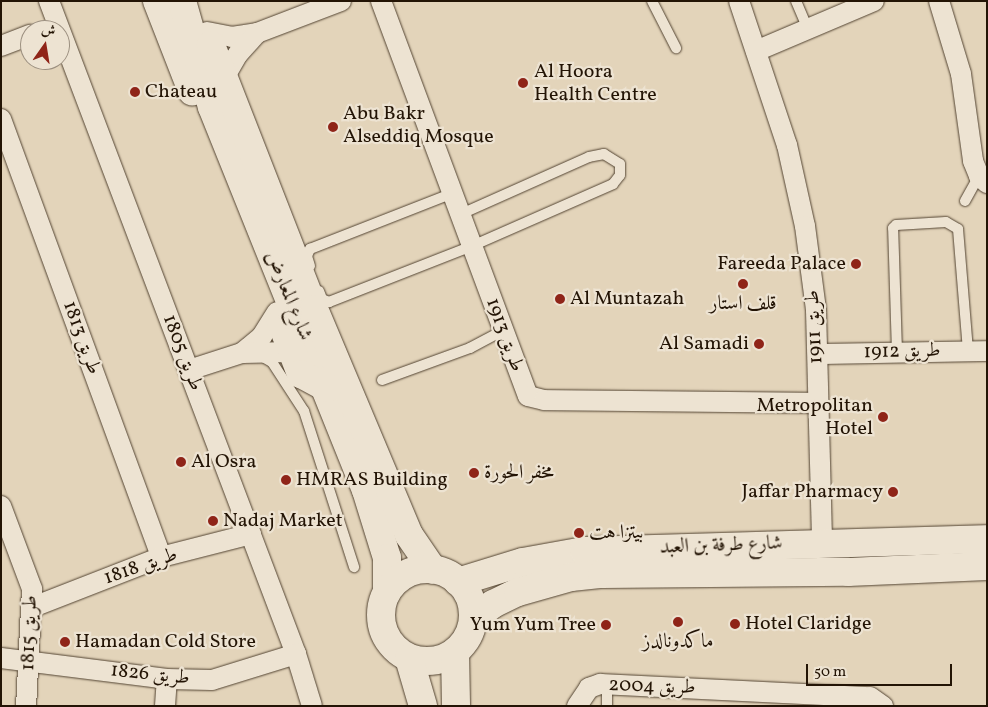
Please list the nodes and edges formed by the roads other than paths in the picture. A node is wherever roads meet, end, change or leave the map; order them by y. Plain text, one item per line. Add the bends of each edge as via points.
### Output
1 (49, 1) edge
2 (158, 1) edge
3 (182, 1) edge
4 (194, 1) edge
5 (341, 1) edge
6 (380, 1) edge
7 (652, 1) edge
8 (739, 1) edge
9 (796, 1) edge
10 (874, 1) edge
11 (939, 1) edge
12 (50, 20) edge
13 (808, 29) junction
14 (207, 32) junction
15 (257, 33) junction
16 (20, 39) edge
17 (1, 46) edge
18 (676, 48) dead end
19 (756, 51) junction
20 (68, 70) edge
21 (224, 78) junction
22 (1, 119) edge
23 (983, 180) edge
24 (453, 193) junction
25 (966, 201) dead end
26 (461, 214) junction
27 (472, 246) junction
28 (277, 312) junction
29 (502, 332) junction
30 (977, 351) edge
31 (248, 352) junction
32 (291, 352) junction
33 (897, 352) junction
34 (818, 354) junction
35 (189, 370) junction
36 (382, 380) dead end
37 (327, 388) junction
38 (817, 403) junction
39 (1, 506) edge
40 (251, 534) junction
41 (987, 539) edge
42 (9, 543) edge
43 (822, 543) junction
44 (161, 558) junction
45 (354, 567) dead end
46 (985, 568) edge
47 (433, 570) junction
48 (458, 582) junction
49 (387, 591) junction
50 (33, 607) junction
51 (473, 619) junction
52 (455, 652) junction
53 (296, 654) junction
54 (1, 658) edge
55 (409, 658) junction
56 (30, 662) junction
57 (168, 679) junction
58 (607, 685) junction
59 (26, 706) edge
60 (165, 706) edge
61 (312, 706) edge
62 (423, 706) edge
63 (456, 706) edge
64 (577, 706) edge
65 (607, 706) edge
66 (883, 706) edge

1 - 12 street, طريق 1805
2 - 28 main road
3 - 37 main road, شارع المعارض via 212,107
4 - 14 main road, شارع المعارض
5 - 15 street
6 - 24 street, طريق 1913
7 - 18 lane
8 - 19 street, طريق 1911
9 - 13 lane
10 - 13 street
11 - 23 street via 961,74 971,150
13 - 19 street
14 - 15 street via 232,37
14 - 21 main road, شارع المعارض
15 - 21 street via 238,54
16 - 17 street
19 - 34 street, طريق 1911 via 799,189 812,268
20 - 35 street, طريق 1805
21 - 47 main road, شارع المعارض via 314,309 409,535
22 - 44 street, طريق 1813
23 - 25 lane
24 - 26 street, طريق 1913
24 - 27 lane via 310,249 308,259 322,299 329,302
26 - 27 street, طريق 1913
26 - 27 lane via 588,157 604,154 620,164 620,175 613,184
27 - 29 street, طريق 1913
28 - 31 street
28 - 32 main road
29 - 36 lane via 470,348
29 - 38 street, طريق 1913 via 524,391 535,399
30 - 33 street, طريق 1912
30 - 33 lane via 958,229 946,222 896,225 893,228
31 - 32 street
31 - 35 street
31 - 45 lane via 272,362 304,411
32 - 37 main road via 301,374
33 - 34 street, طريق 1912
34 - 38 street, طريق 1911
35 - 40 street, طريق 1805
37 - 49 main road, شارع المعارض via 382,538 387,558
38 - 43 street, طريق 1911
39 - 42 street, طريق 1815
40 - 44 street, طريق 1818
40 - 53 street, طريق 1805
41 - 43 main road, شارع طرفة بن العبد
42 - 50 street, طريق 1815 via 32,589
43 - 48 main road, شارع طرفة بن العبد via 584,551 523,562
44 - 50 street, طريق 1818
46 - 51 main road, شارع طرفة بن العبد via 571,577 518,592 493,604
47 - 48 main road
47 - 49 main road via 407,574
48 - 51 main road via 467,592
49 - 55 main road via 381,622 396,649
50 - 56 street, طريق 1815
51 - 52 main road via 470,631
52 - 55 main road via 433,661
52 - 63 main road
53 - 57 street, طريق 1826 via 212,680
53 - 61 street, طريق 1805
54 - 56 street, طريق 1826
55 - 62 main road
56 - 57 street, طريق 1826
56 - 59 street, طريق 1815
57 - 60 street
58 - 64 street, طريق 2004 via 589,688
58 - 65 lane
58 - 66 street, طريق 2004 via 870,696

